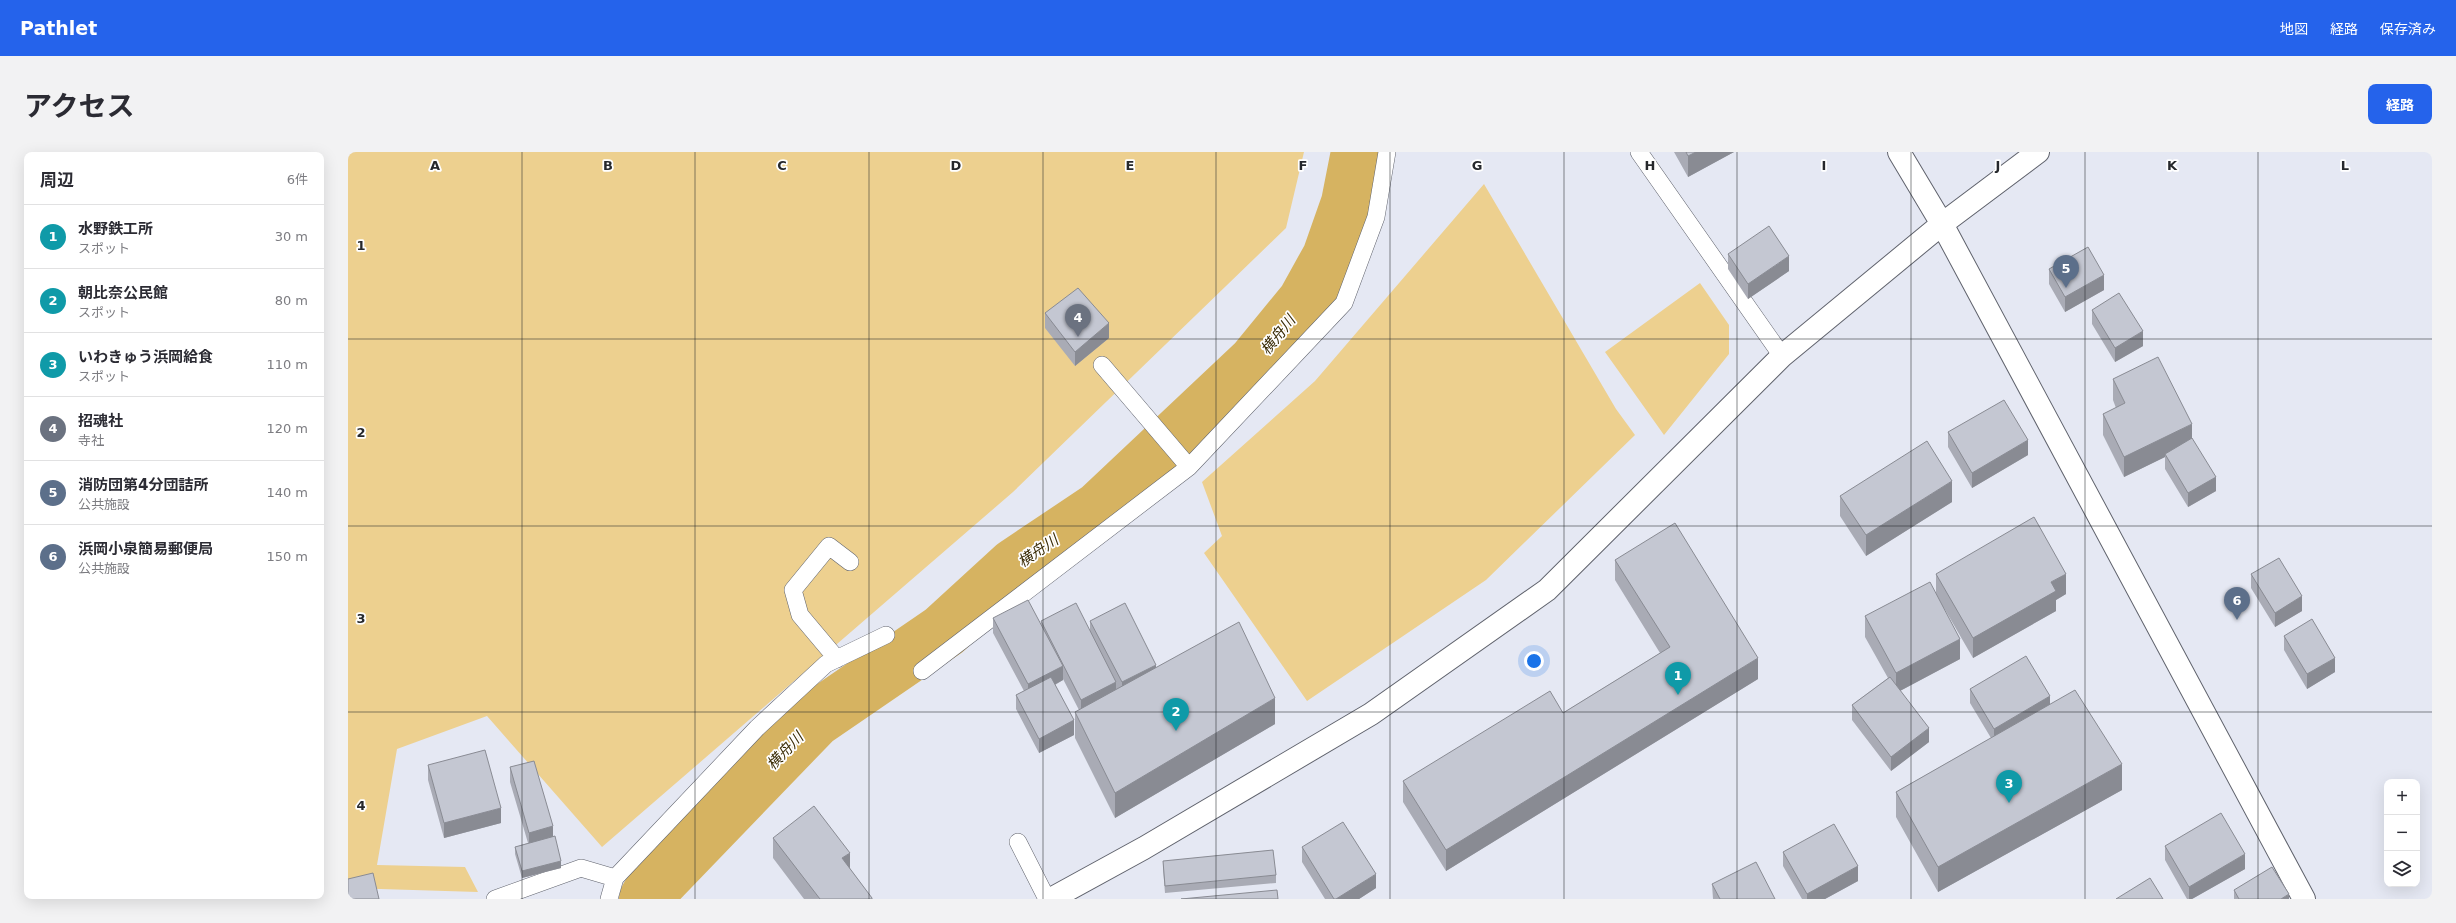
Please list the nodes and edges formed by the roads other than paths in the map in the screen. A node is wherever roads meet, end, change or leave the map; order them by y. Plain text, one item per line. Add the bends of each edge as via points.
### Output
1 (1387, 152) edge
2 (1639, 152) edge
3 (1899, 152) edge
4 (2038, 152) edge
5 (1942, 224) junction
6 (1782, 356) junction
7 (1102, 365) dead end
8 (1189, 467) junction
9 (850, 562) dead end
10 (886, 635) dead end
11 (837, 659) junction
12 (922, 671) dead end
13 (1018, 842) dead end
14 (615, 878) junction
15 (495, 899) edge
16 (609, 899) edge
17 (1047, 899) edge
18 (1051, 899) edge
19 (2304, 899) edge

1 - 8 lane via 1376,217 1344,304
2 - 6 lane
3 - 5 street
4 - 5 street
5 - 6 street
5 - 19 street
6 - 18 street via 1547,590 1371,714 1144,848
7 - 8 lane
8 - 12 lane
9 - 11 lane via 829,546 793,590 800,615
10 - 11 lane
11 - 14 lane via 826,664 757,728
13 - 17 lane
14 - 15 lane via 581,868
14 - 16 lane

